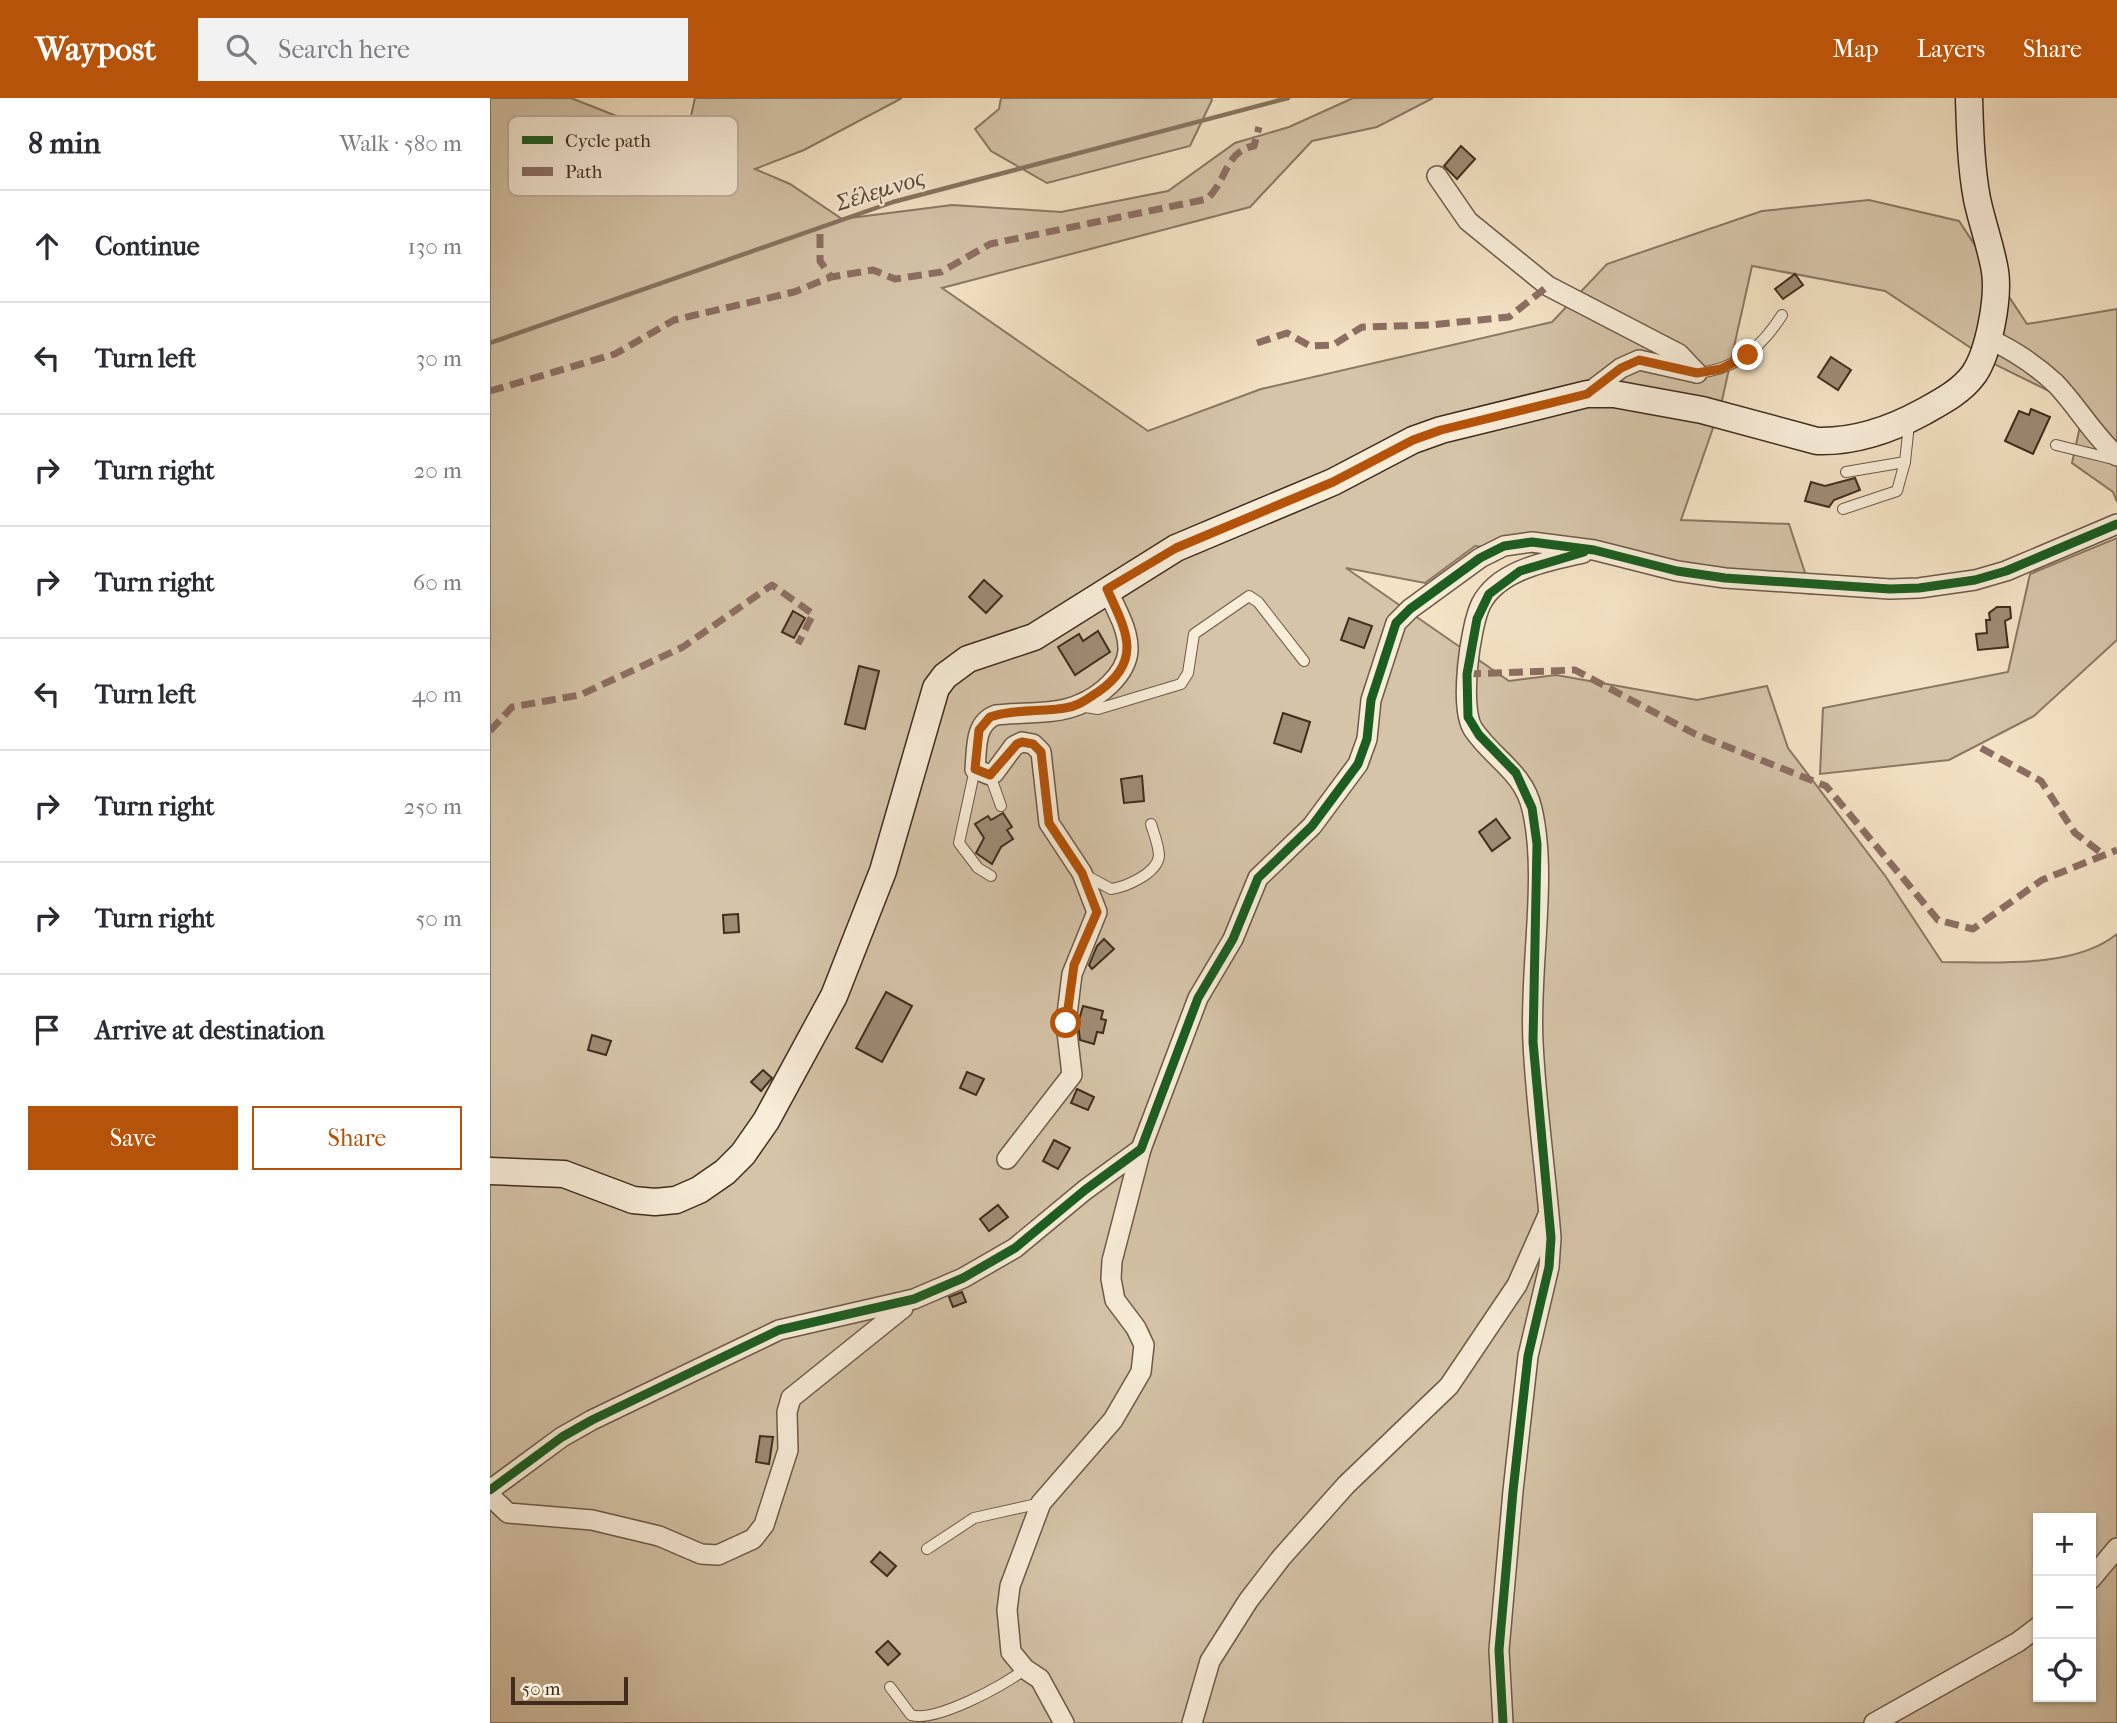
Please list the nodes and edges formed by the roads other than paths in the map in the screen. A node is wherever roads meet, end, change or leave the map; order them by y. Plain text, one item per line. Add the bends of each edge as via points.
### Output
1 (1969, 98) edge
2 (1437, 176) dead end
3 (1782, 315) dead end
4 (1987, 338) junction
5 (1697, 373) junction
6 (1587, 394) junction
7 (1909, 420) junction
8 (2056, 445) dead end
9 (2117, 458) edge
10 (1905, 462) junction
11 (1846, 472) dead end
12 (1843, 509) dead end
13 (2117, 524) edge
14 (1594, 550) junction
15 (1107, 589) junction
16 (1304, 661) dead end
17 (1079, 705) junction
18 (983, 772) junction
19 (1001, 806) dead end
20 (1151, 824) dead end
21 (1082, 873) junction
22 (991, 876) dead end
23 (1141, 1149) junction
24 (1007, 1159) dead end
25 (490, 1171) edge
26 (1549, 1212) junction
27 (915, 1299) junction
28 (490, 1490) edge
29 (490, 1496) edge
30 (1041, 1503) junction
31 (2117, 1548) edge
32 (927, 1549) dead end
33 (2094, 1576) edge
34 (2033, 1631) edge
35 (1025, 1669) junction
36 (890, 1687) dead end
37 (1064, 1723) edge
38 (1192, 1723) edge
39 (1503, 1723) edge
40 (1874, 1723) edge

1 - 4 main road via 1977,195 1995,273 1994,310
2 - 5 street via 1468,221 1548,286 1679,354
3 - 5 lane via 1767,340 1748,355 1721,369
4 - 7 main road via 1979,365 1965,384
4 - 9 street via 2038,368
5 - 6 street via 1639,360
6 - 7 main road via 1614,394 1702,410 1816,442 1851,440
6 - 15 main road via 1413,440 1333,482 1176,548
7 - 10 lane
8 - 9 lane
10 - 11 lane
10 - 12 lane via 1897,491
13 - 14 street via 2006,571 1975,580 1909,588 1726,578
14 - 23 street via 1532,542 1504,546 1480,558 1396,623 1371,700 1367,739 1358,764 1312,826 1258,878 1233,939 1198,998
14 - 26 street via 1539,563 1489,594 1476,618 1467,674 1468,717 1479,736 1517,773 1532,808 1537,844 1532,1042
15 - 17 street via 1125,630 1126,662 1114,680
15 - 25 main road via 1034,637 968,659 936,688 883,871 834,996 766,1121 725,1172 676,1200 655,1202 633,1200 564,1174
16 - 17 lane via 1249,596 1194,634 1188,673 1181,684 1098,709
17 - 18 street via 990,717 979,730
18 - 19 lane
18 - 21 street via 1017,744 1038,748 1049,823
18 - 22 lane via 958,839 978,868
20 - 21 lane via 1157,862 1132,883 1111,889
21 - 24 street via 1097,912 1072,974 1066,1023 1072,1075
23 - 27 street via 1015,1248
23 - 30 street via 1111,1279 1115,1300 1144,1345 1141,1372 1113,1420
26 - 38 street via 1517,1285 1450,1386 1346,1485 1248,1601 1210,1661
26 - 39 street via 1549,1267 1528,1356 1511,1504 1499,1650
27 - 28 street via 779,1330 592,1420
27 - 29 street via 791,1398 788,1450 770,1511 753,1539 736,1549 710,1555 645,1532 592,1520 514,1514
30 - 32 lane via 974,1518
30 - 35 street via 1016,1567 1007,1610 1010,1652
31 - 33 street
34 - 40 street
35 - 36 lane via 1002,1685 926,1718 911,1715
35 - 37 street via 1040,1679

